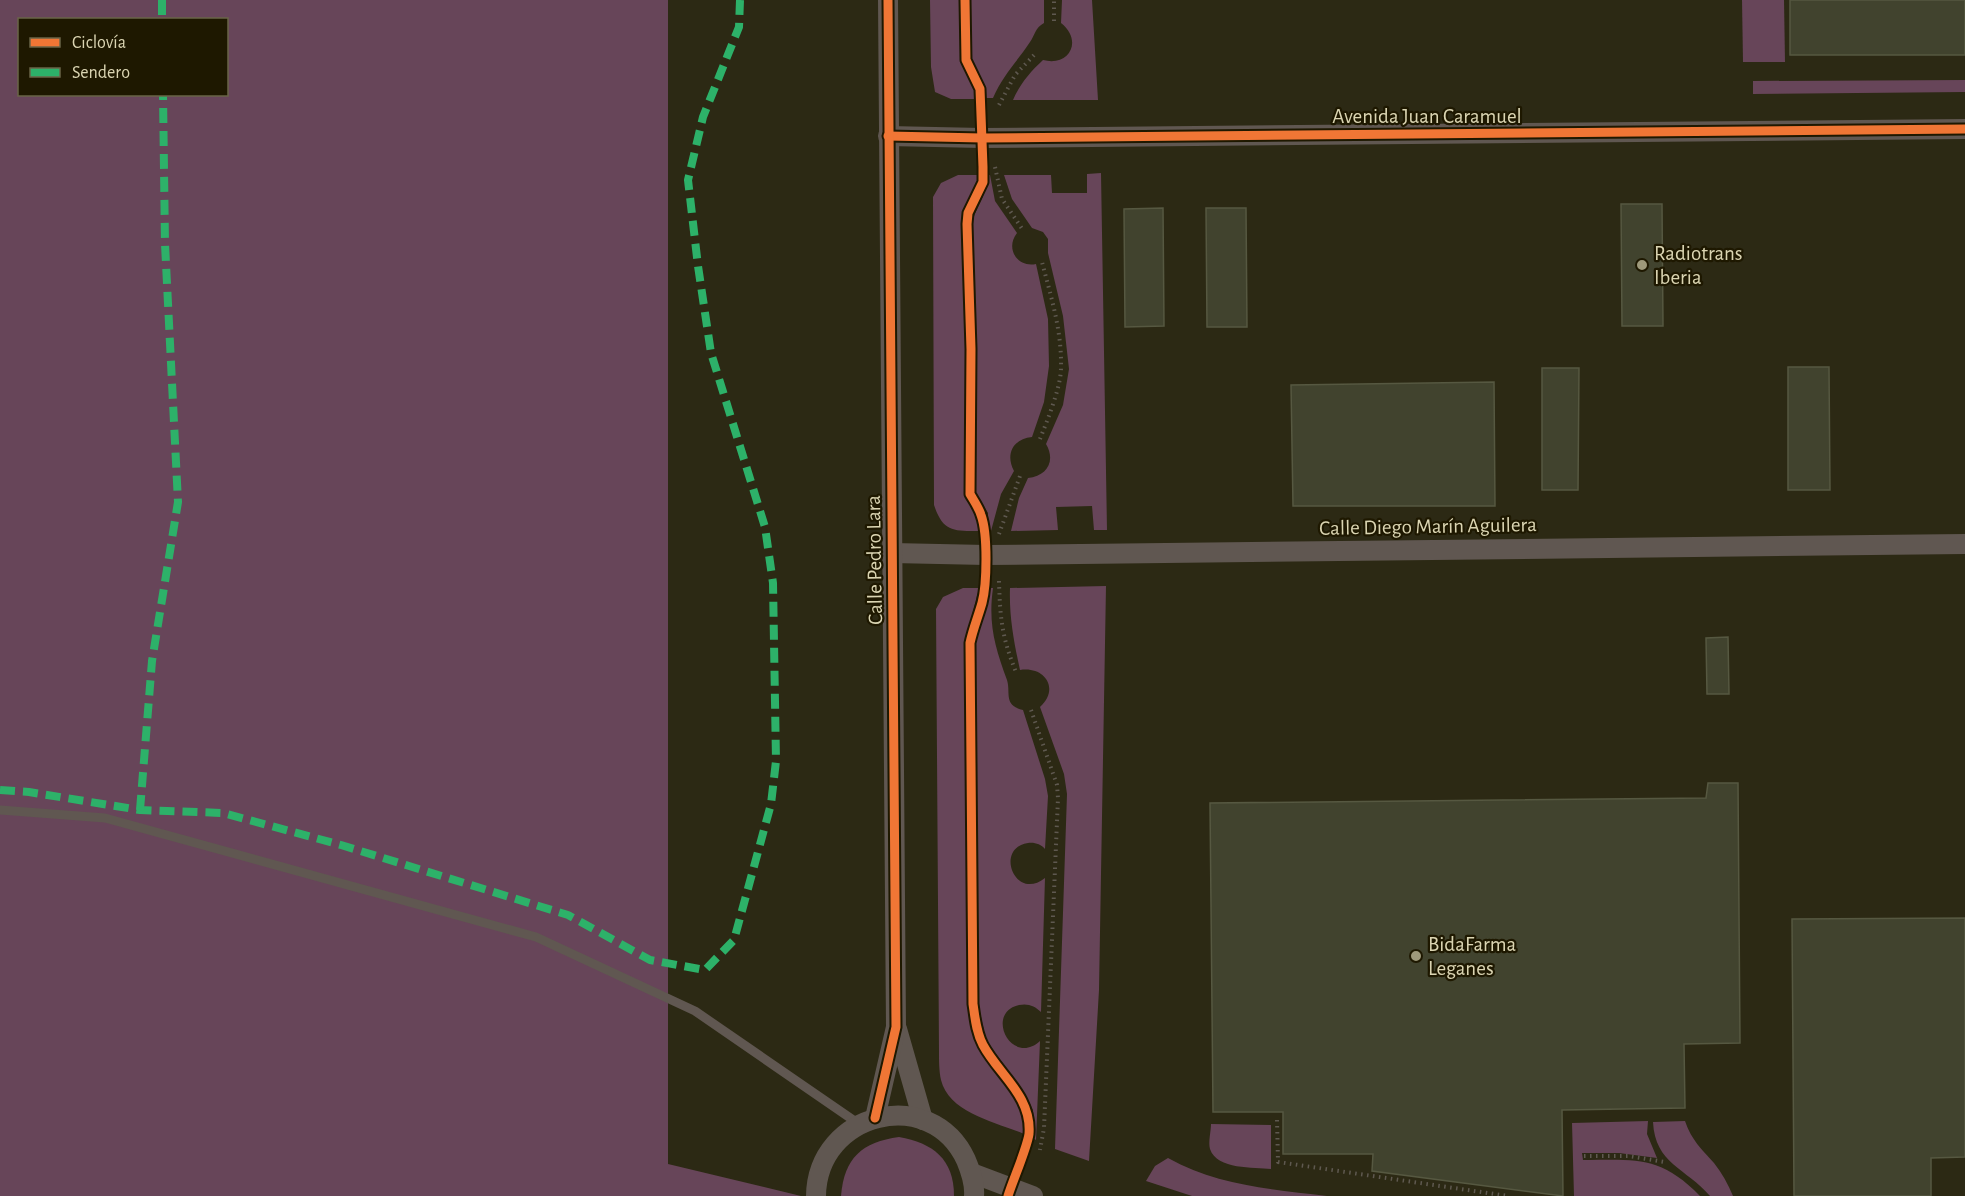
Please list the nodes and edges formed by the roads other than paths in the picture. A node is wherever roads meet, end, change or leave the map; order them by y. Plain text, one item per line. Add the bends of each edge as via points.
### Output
1 (888, 0) edge
2 (1965, 129) edge
3 (888, 136) junction
4 (1965, 544) edge
5 (892, 553) junction
6 (0, 810) edge
7 (897, 1027) junction
8 (923, 1120) junction
9 (867, 1121) junction
10 (972, 1173) junction
11 (816, 1196) edge
12 (974, 1196) edge
13 (1033, 1196) edge

1 - 3 street, Calle Pedro Lara
2 - 3 street, Avenida Juan Caramuel
3 - 5 street, Calle Pedro Lara
4 - 5 street, Calle Diego Marín Aguilera
5 - 7 street, Calle Pedro Lara
6 - 9 lane via 105,818 536,937 695,1011
7 - 8 street, Calle Pedro Lara
7 - 9 street, Calle Pedro Lara
8 - 9 street via 899,1115
8 - 10 street via 945,1132
9 - 11 street via 845,1132 825,1156
10 - 12 street
10 - 13 street

